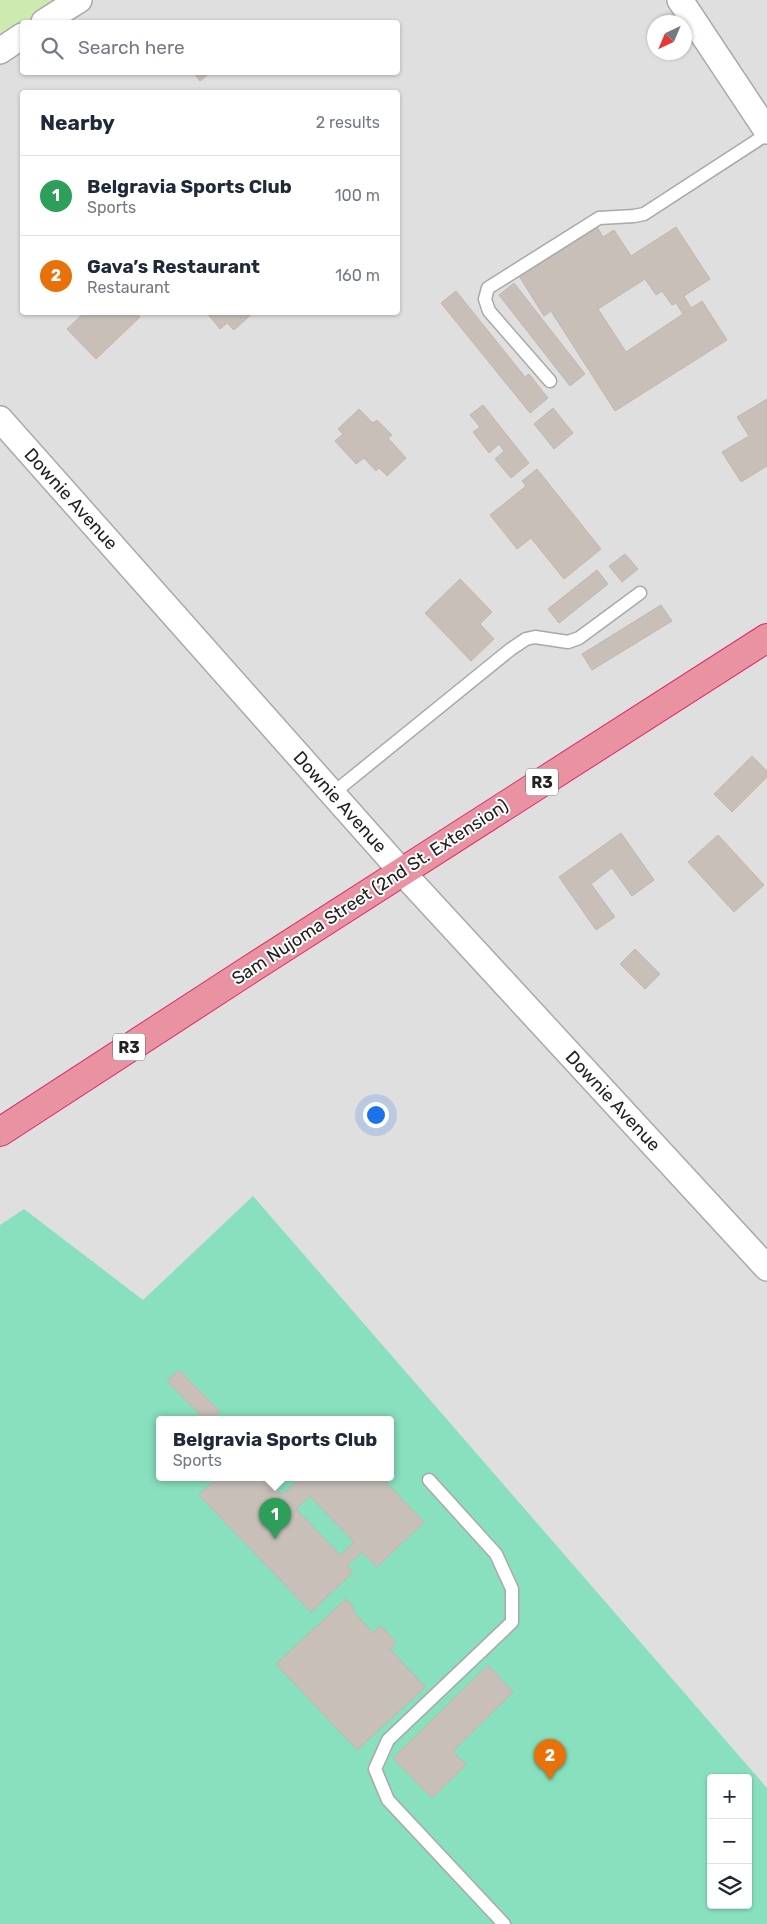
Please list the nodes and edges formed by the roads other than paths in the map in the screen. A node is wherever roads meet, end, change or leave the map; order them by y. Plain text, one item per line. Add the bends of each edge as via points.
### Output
1 (79, 0) edge
2 (680, 0) edge
3 (47, 20) edge
4 (20, 37) edge
5 (0, 50) edge
6 (767, 132) edge
7 (550, 381) dead end
8 (0, 420) edge
9 (640, 593) dead end
10 (767, 638) edge
11 (332, 794) junction
12 (402, 872) junction
13 (0, 1132) edge
14 (767, 1268) edge
15 (429, 1480) dead end
16 (504, 1924) edge

1 - 3 street
2 - 6 street
4 - 5 street
6 - 7 lane via 644,214 599,218 488,288 485,299 489,311
8 - 11 street, Downie Avenue
9 - 11 lane via 579,638 568,642 535,637 526,639
10 - 12 highway, Sam Nujoma Street (2nd St. Extension) / R3
11 - 12 street, Downie Avenue
12 - 13 highway, Sam Nujoma Street (2nd St. Extension) / R3
12 - 14 street, Downie Avenue
15 - 16 lane via 496,1554 512,1589 512,1622 388,1740 375,1769 388,1800

